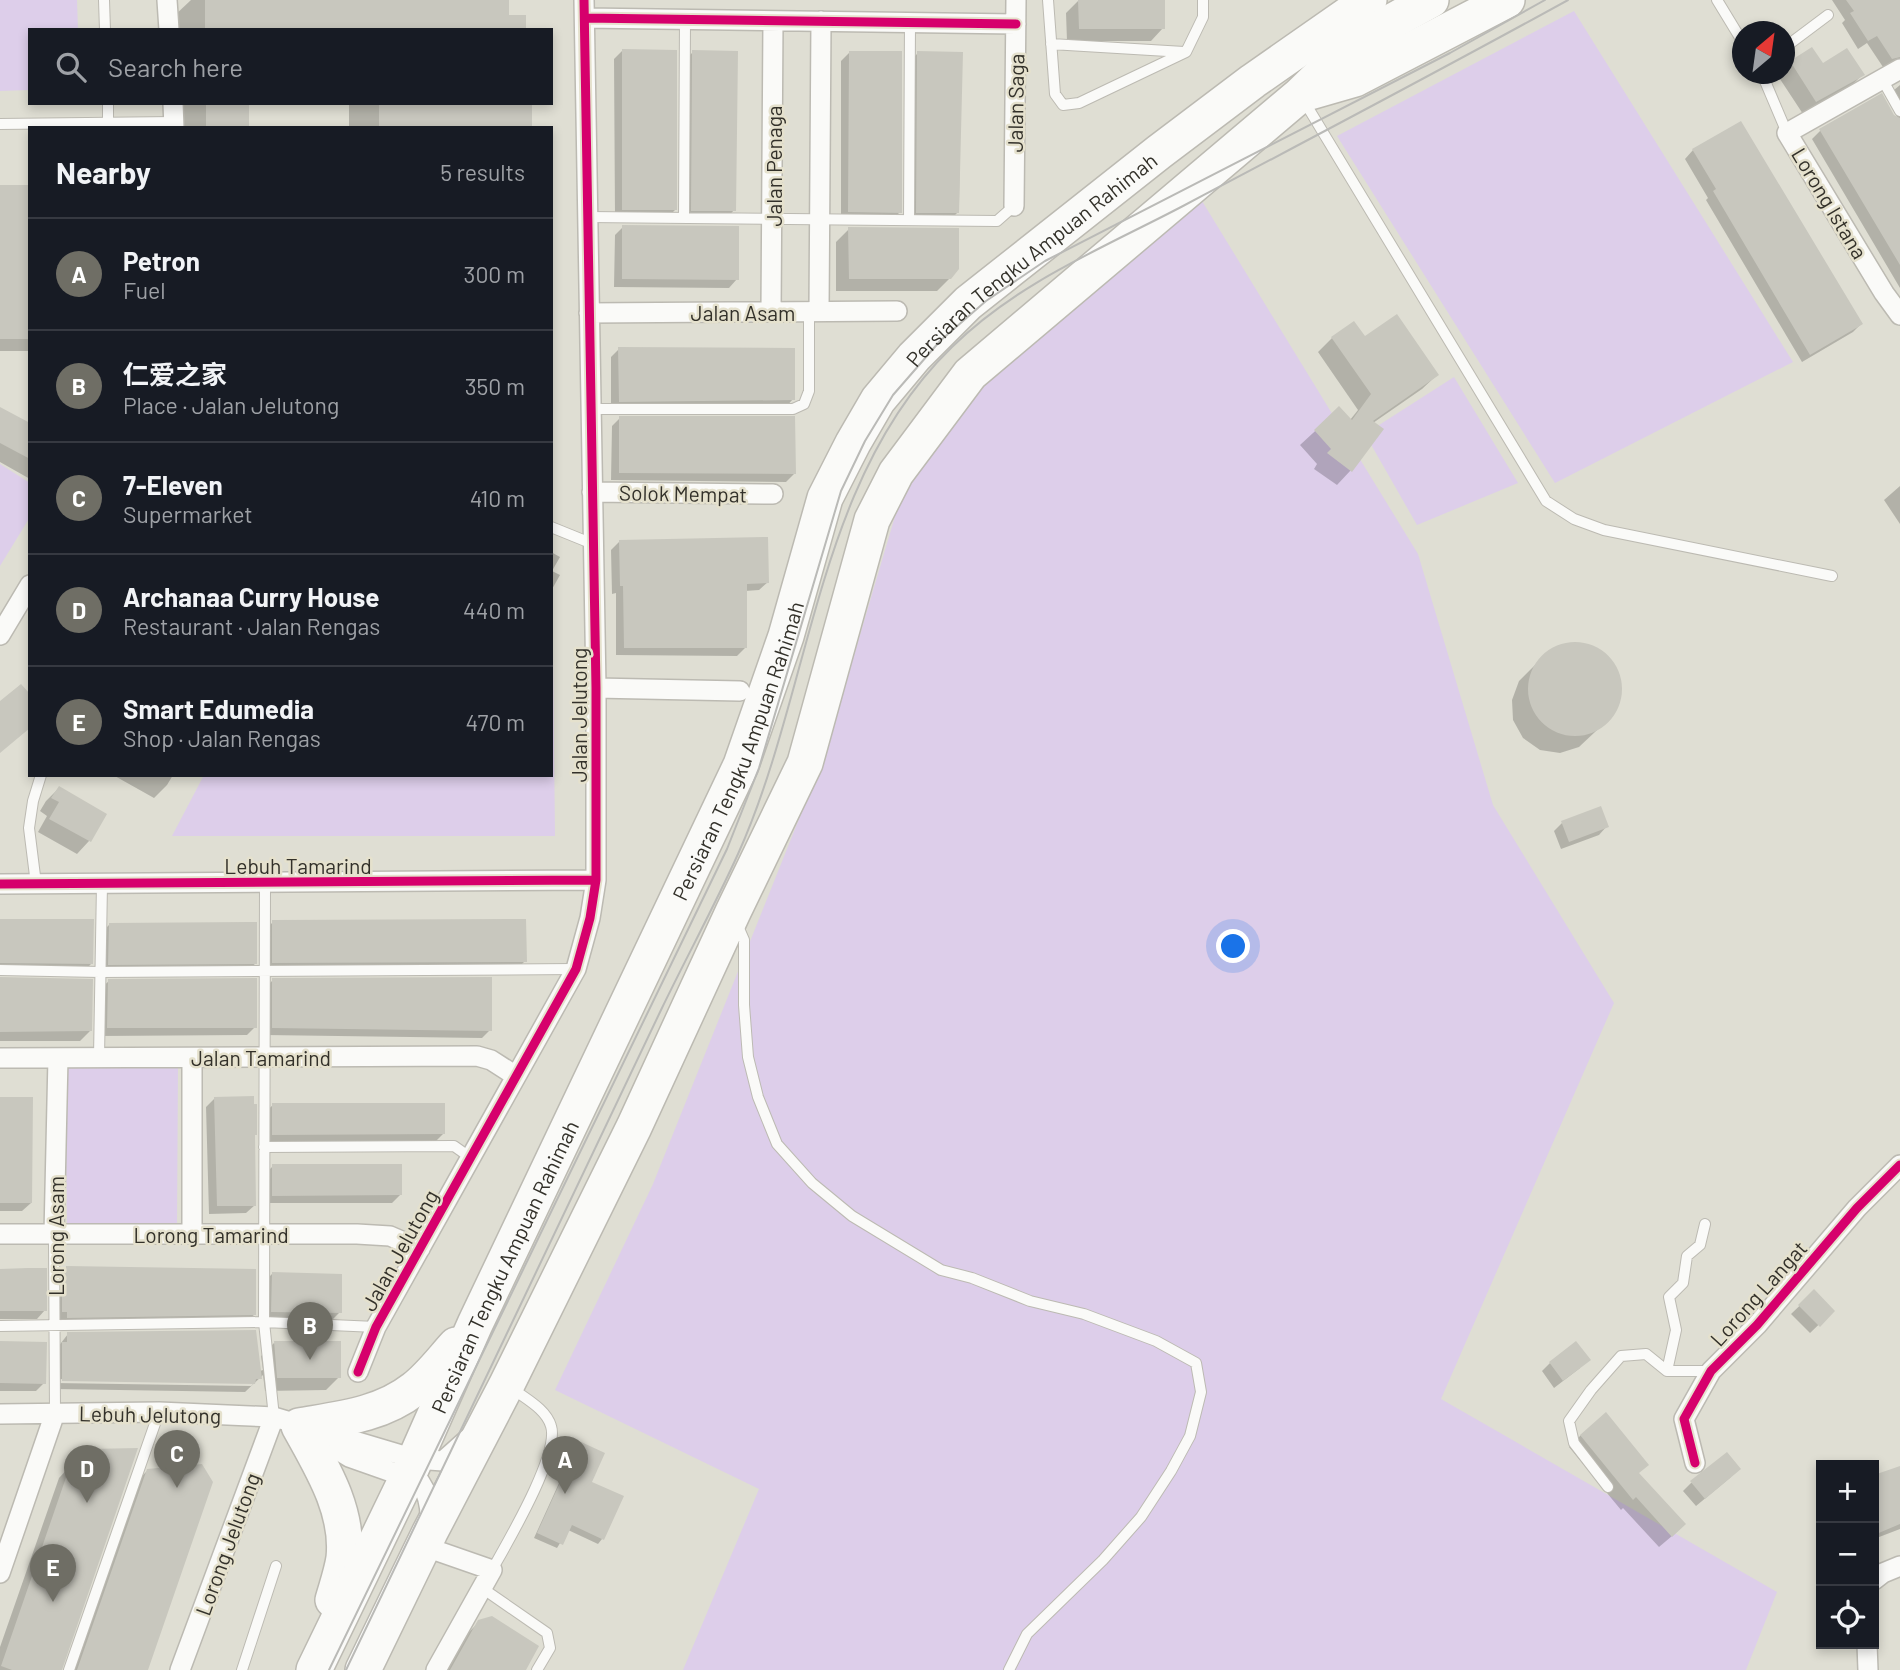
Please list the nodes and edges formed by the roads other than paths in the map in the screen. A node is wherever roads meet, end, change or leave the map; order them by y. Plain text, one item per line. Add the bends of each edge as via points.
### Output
1 (104, 0) edge
2 (167, 0) edge
3 (1016, 0) edge
4 (1048, 0) edge
5 (1203, 0) edge
6 (1368, 0) edge
7 (1507, 0) edge
8 (1717, 0) edge
9 (1425, 3) edge
10 (584, 9) edge
11 (1828, 15) dead end
12 (685, 20) junction
13 (773, 20) junction
14 (821, 21) junction
15 (910, 22) junction
16 (1016, 24) junction
17 (1732, 25) edge
18 (105, 28) edge
19 (169, 28) edge
20 (1795, 39) edge
21 (1051, 44) junction
22 (1186, 52) junction
23 (1900, 69) edge
24 (1882, 79) junction
25 (1766, 84) edge
26 (1300, 95) junction
27 (108, 105) edge
28 (1900, 111) edge
29 (173, 118) edge
30 (108, 123) junction
31 (0, 124) edge
32 (1787, 133) junction
33 (1014, 206) joint
34 (588, 217) junction
35 (684, 218) junction
36 (772, 219) junction
37 (820, 219) junction
38 (909, 220) junction
39 (897, 311) dead end
40 (771, 312) junction
41 (814, 312) junction
42 (1899, 312) edge
43 (589, 313) junction
44 (591, 409) junction
45 (592, 492) junction
46 (773, 494) dead end
47 (553, 528) edge
48 (593, 544) junction
49 (1832, 576) dead end
50 (28, 588) edge
51 (0, 635) edge
52 (596, 688) junction
53 (740, 691) dead end
54 (40, 777) edge
55 (596, 880) junction
56 (265, 883) junction
57 (0, 884) edge
58 (36, 884) junction
59 (102, 884) junction
60 (733, 912) junction
61 (576, 968) junction
62 (0, 970) edge
63 (265, 970) junction
64 (100, 972) junction
65 (99, 1057) junction
66 (265, 1057) junction
67 (0, 1058) edge
68 (58, 1058) junction
69 (192, 1058) junction
70 (516, 1076) junction
71 (264, 1147) junction
72 (471, 1158) junction
73 (1900, 1166) edge
74 (1705, 1224) dead end
75 (0, 1234) edge
76 (54, 1234) junction
77 (192, 1234) junction
78 (264, 1234) junction
79 (420, 1249) junction
80 (264, 1322) junction
81 (475, 1324) junction
82 (0, 1326) edge
83 (55, 1326) junction
84 (376, 1327) junction
85 (1667, 1371) junction
86 (1711, 1371) junction
87 (358, 1372) dead end
88 (507, 1384) junction
89 (159, 1412) junction
90 (55, 1413) junction
91 (0, 1414) edge
92 (489, 1418) junction
93 (286, 1422) junction
94 (1695, 1463) dead end
95 (411, 1468) junction
96 (1608, 1487) dead end
97 (427, 1539) junction
98 (276, 1566) dead end
99 (1900, 1566) edge
100 (492, 1570) junction
101 (0, 1573) edge
102 (1879, 1576) edge
103 (482, 1588) junction
104 (1867, 1649) edge
105 (69, 1670) edge
106 (180, 1670) edge
107 (242, 1670) edge
108 (312, 1670) edge
109 (363, 1670) edge
110 (436, 1670) edge
111 (537, 1670) edge
112 (1009, 1670) edge
113 (1867, 1670) edge

1 - 18 lane
2 - 19 street
3 - 16 street, Jalan Saga
4 - 21 lane
5 - 22 lane via 1203,17
6 - 81 highway, Persiaran Tengku Ampuan Rahimah via 1159,152 968,303 878,400 825,498 786,636 741,765
7 - 26 highway via 1355,79
8 - 17 lane
9 - 26 highway via 1371,33
10 - 12 street
10 - 34 street, Jalan Jelutong
11 - 20 lane
12 - 13 street
12 - 35 lane
13 - 14 street
13 - 36 street, Jalan Penaga
14 - 15 street
14 - 37 street
15 - 16 street
15 - 38 lane
16 - 33 street, Jalan Saga
21 - 22 lane
21 - 22 lane via 1055,94 1063,106 1079,103
23 - 24 street, Lorong Istana
24 - 28 lane
24 - 32 street, Lorong Istana
25 - 32 lane
26 - 49 lane via 1546,501 1574,519 1604,530
26 - 60 highway via 970,374 896,473 873,520 805,763
27 - 30 lane
29 - 30 lane
30 - 31 lane
32 - 42 street, Lorong Istana
33 - 38 lane via 997,221
34 - 35 lane
34 - 43 street, Jalan Jelutong
35 - 36 lane
36 - 37 lane
36 - 40 street, Jalan Penaga
37 - 38 lane
37 - 41 street
39 - 41 street, Jalan Asam
40 - 41 street, Jalan Asam
40 - 43 street, Jalan Asam
41 - 44 lane via 809,391 804,404 793,409
43 - 44 street, Jalan Jelutong
44 - 45 street, Jalan Jelutong
45 - 46 street, Solok Mempat
45 - 48 street, Jalan Jelutong
47 - 48 lane
48 - 52 street, Jalan Jelutong
50 - 51 street
52 - 53 street
52 - 55 street, Jalan Jelutong
54 - 58 lane via 29,828
55 - 56 street, Lebuh Tamarind
55 - 61 street, Jalan Jelutong
56 - 59 street, Lebuh Tamarind
56 - 63 lane
57 - 58 street, Lebuh Tamarind
58 - 59 street, Lebuh Tamarind
59 - 64 lane
60 - 88 highway via 634,1127
60 - 112 lane via 744,940 748,1057 758,1097 777,1143 812,1183 852,1216 941,1270 1084,1314 1156,1341 1196,1363 1201,1392 1190,1436 1171,1471 1134,1526 1027,1634
61 - 63 lane
61 - 70 street, Jalan Jelutong
62 - 64 lane
63 - 64 lane
63 - 66 lane
64 - 65 lane
65 - 68 street, Jalan Tamarind
65 - 69 street, Jalan Tamarind
66 - 69 street, Jalan Tamarind
66 - 70 street, Jalan Tamarind via 477,1056
66 - 71 lane
67 - 68 street, Jalan Tamarind
68 - 76 street, Lorong Asam
69 - 77 street
70 - 72 street, Jalan Jelutong
71 - 72 lane via 454,1146
71 - 78 lane
72 - 79 street, Jalan Jelutong
73 - 86 street, Lorong Langat
74 - 85 lane via 1700,1245 1687,1256 1683,1283 1669,1297 1676,1330
75 - 76 street, Lorong Tamarind
76 - 77 street, Lorong Tamarind
76 - 83 lane, Lorong Asam
77 - 78 street, Lorong Tamarind
78 - 79 street, Lorong Tamarind via 390,1236
78 - 80 lane
79 - 84 street, Jalan Jelutong
80 - 83 lane
80 - 84 lane
80 - 93 lane
81 - 93 highway via 416,1388 399,1400 369,1413
81 - 95 highway, Persiaran Tengku Ampuan Rahimah
82 - 83 lane
83 - 90 lane, Lorong Asam
84 - 87 street, Jalan Jelutong
85 - 86 lane
85 - 96 lane via 1646,1354 1621,1356 1569,1421 1574,1443
86 - 94 street, Lorong Langat via 1684,1419
88 - 92 highway
88 - 100 lane via 544,1413 552,1428 550,1447 529,1505
89 - 90 street, Lebuh Jelutong
89 - 93 street, Lebuh Jelutong
89 - 105 lane
90 - 91 street, Lebuh Jelutong
90 - 101 street
92 - 95 street via 443,1461
92 - 97 highway
93 - 95 street, Lebuh Jelutong
93 - 106 street, Lorong Jelutong
93 - 108 highway via 329,1483 344,1535 344,1558
95 - 97 street via 426,1491 430,1509
95 - 108 highway, Persiaran Tengku Ampuan Rahimah
97 - 100 street
97 - 109 highway
98 - 107 lane
99 - 102 street
100 - 103 street
103 - 110 street
103 - 111 lane via 547,1633 550,1647
104 - 113 street

